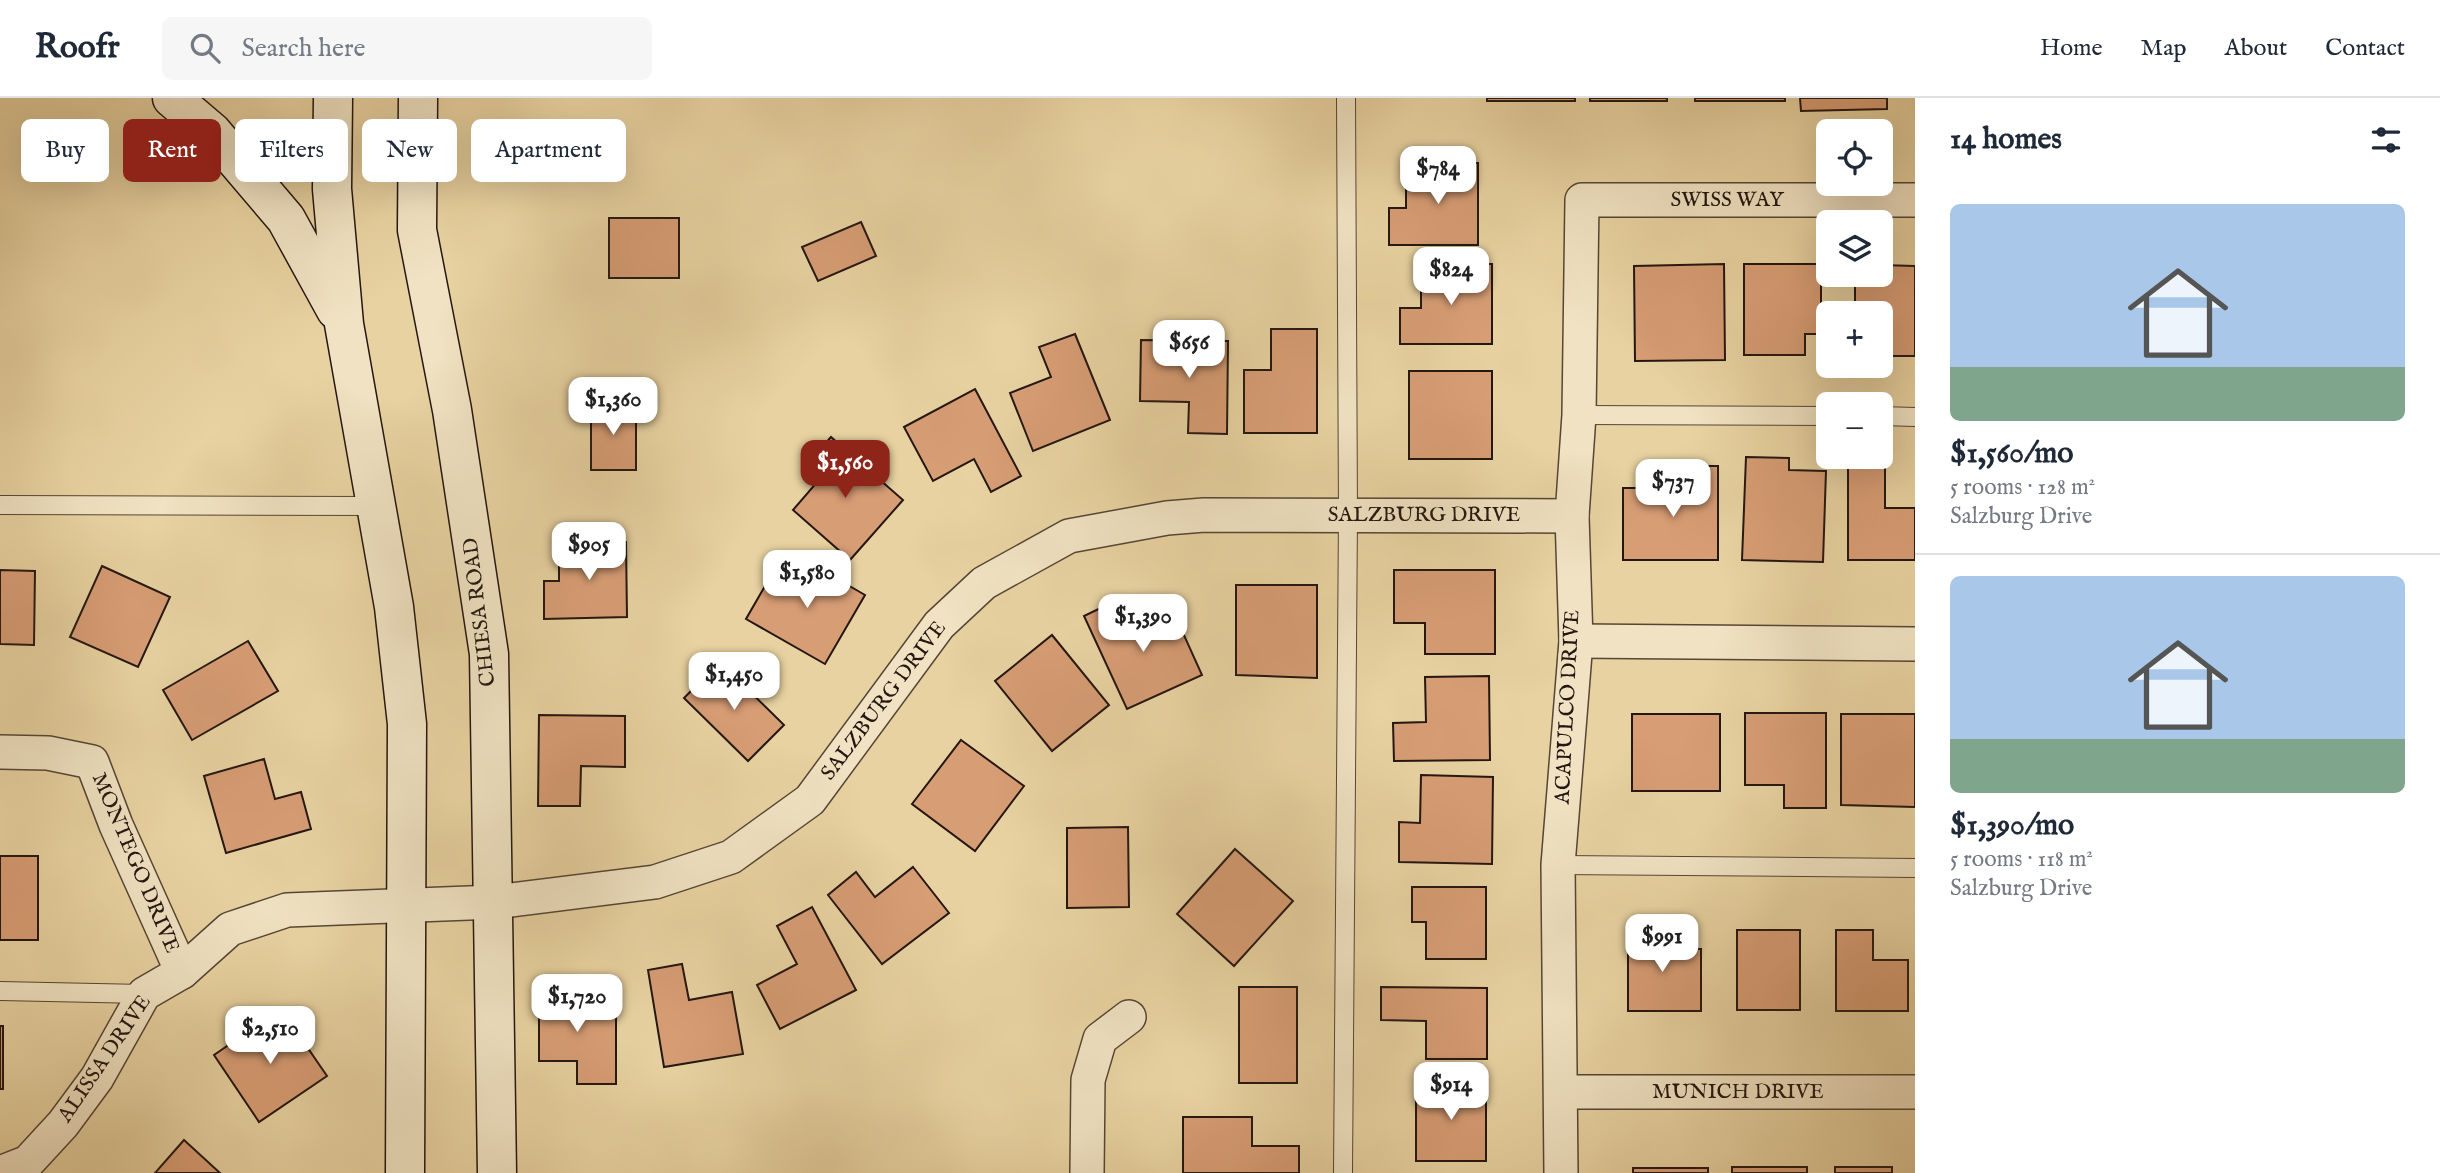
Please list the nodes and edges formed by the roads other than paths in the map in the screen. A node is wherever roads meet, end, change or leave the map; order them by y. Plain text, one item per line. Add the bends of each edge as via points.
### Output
1 (172, 98) edge
2 (333, 98) edge
3 (418, 98) edge
4 (1346, 98) edge
5 (1582, 200) joint
6 (1915, 201) edge
7 (344, 324) junction
8 (1578, 415) junction
9 (1816, 416) edge
10 (1893, 416) edge
11 (1915, 416) edge
12 (0, 505) edge
13 (377, 506) junction
14 (1348, 515) junction
15 (1572, 516) junction
16 (1576, 641) junction
17 (1915, 644) edge
18 (0, 752) edge
19 (1558, 865) junction
20 (1915, 868) edge
21 (495, 902) junction
22 (406, 905) junction
23 (182, 972) junction
24 (0, 991) edge
25 (144, 994) junction
26 (1129, 1017) dead end
27 (1561, 1092) junction
28 (1915, 1093) edge
29 (1, 1173) edge
30 (405, 1173) edge
31 (496, 1173) edge
32 (1087, 1173) edge
33 (1343, 1173) edge
34 (1561, 1173) edge

1 - 7 main road via 212,132 286,219
2 - 7 main road via 332,189
3 - 21 main road, CHIESA ROAD via 417,230 452,410 489,654
4 - 14 lane
5 - 6 street, SWISS WAY
5 - 8 street, ACAPULCO DRIVE
7 - 13 main road
8 - 9 lane
8 - 15 street, ACAPULCO DRIVE
10 - 11 lane
12 - 13 lane
13 - 22 main road via 407,724
14 - 15 street, SALZBURG DRIVE
14 - 21 street, SALZBURG DRIVE via 1167,518 1069,536 984,583 939,625 810,800 731,857 655,882
14 - 33 lane
15 - 16 street, ACAPULCO DRIVE
16 - 17 street
16 - 19 street, ACAPULCO DRIVE
18 - 23 street, MONTEGO DRIVE via 48,753 92,762
19 - 20 lane
19 - 27 street, ACAPULCO DRIVE
21 - 22 street, ALISSA DRIVE
21 - 31 main road, CHIESA ROAD
22 - 23 street, ALISSA DRIVE via 287,910 230,929
22 - 30 main road
23 - 25 street, ALISSA DRIVE
24 - 25 lane
25 - 29 street, ALISSA DRIVE via 97,1077 63,1124 28,1162
26 - 32 street via 1100,1039 1088,1080
27 - 28 street, MUNICH DRIVE
27 - 34 street, ACAPULCO DRIVE

